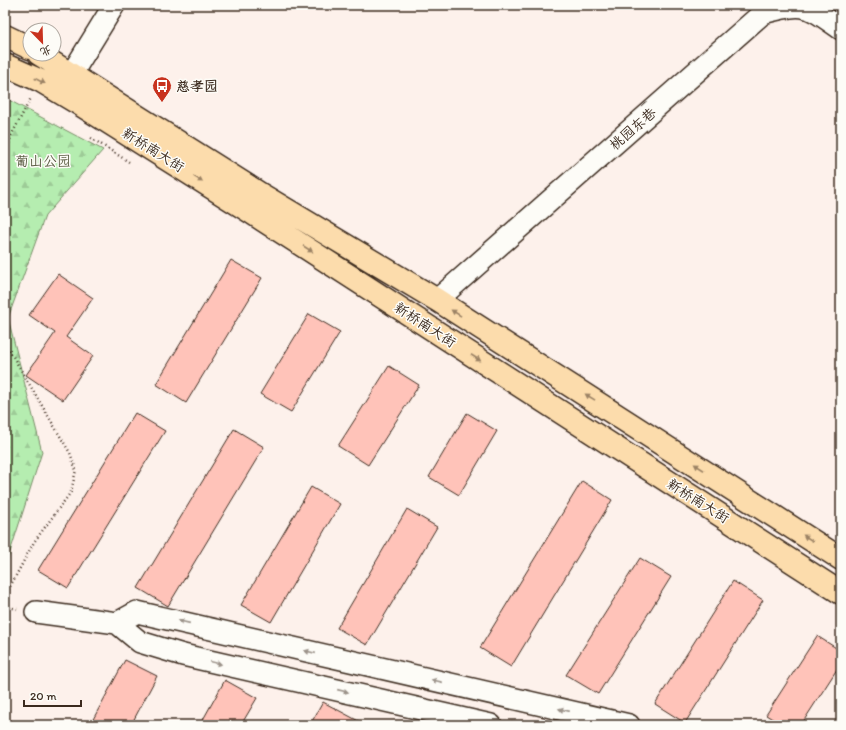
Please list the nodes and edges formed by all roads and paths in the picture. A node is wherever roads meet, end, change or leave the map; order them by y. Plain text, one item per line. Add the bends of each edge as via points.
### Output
1 (114, 5) edge
2 (826, 5) edge
3 (841, 15) edge
4 (841, 29) edge
5 (5, 36) edge
6 (22, 44) edge
7 (51, 62) edge
8 (5, 65) edge
9 (71, 75) junction
10 (31, 98) dead end
11 (5, 160) edge
12 (437, 300) junction
13 (5, 342) edge
14 (841, 559) edge
15 (841, 594) edge
16 (5, 596) edge
17 (36, 612) dead end
18 (117, 623) junction
19 (491, 725) edge
20 (629, 725) edge

1 - 9 street
2 - 3 street
4 - 12 street, 桃园东巷 via 814,10 801,5 786,6 763,14
5 - 6 main road
7 - 9 main road, 新桥南大街
8 -> 15 main road, 新桥南大街 via 41,81 252,213
9 - 12 main road, 新桥南大街 via 262,195
10 - 11 path via 11,136
14 -> 12 main road, 新桥南大街
13 - 16 path via 70,453 76,470 72,492 34,542
17 - 18 street
18 -> 19 street via 140,642 183,655
20 -> 18 street via 137,612

